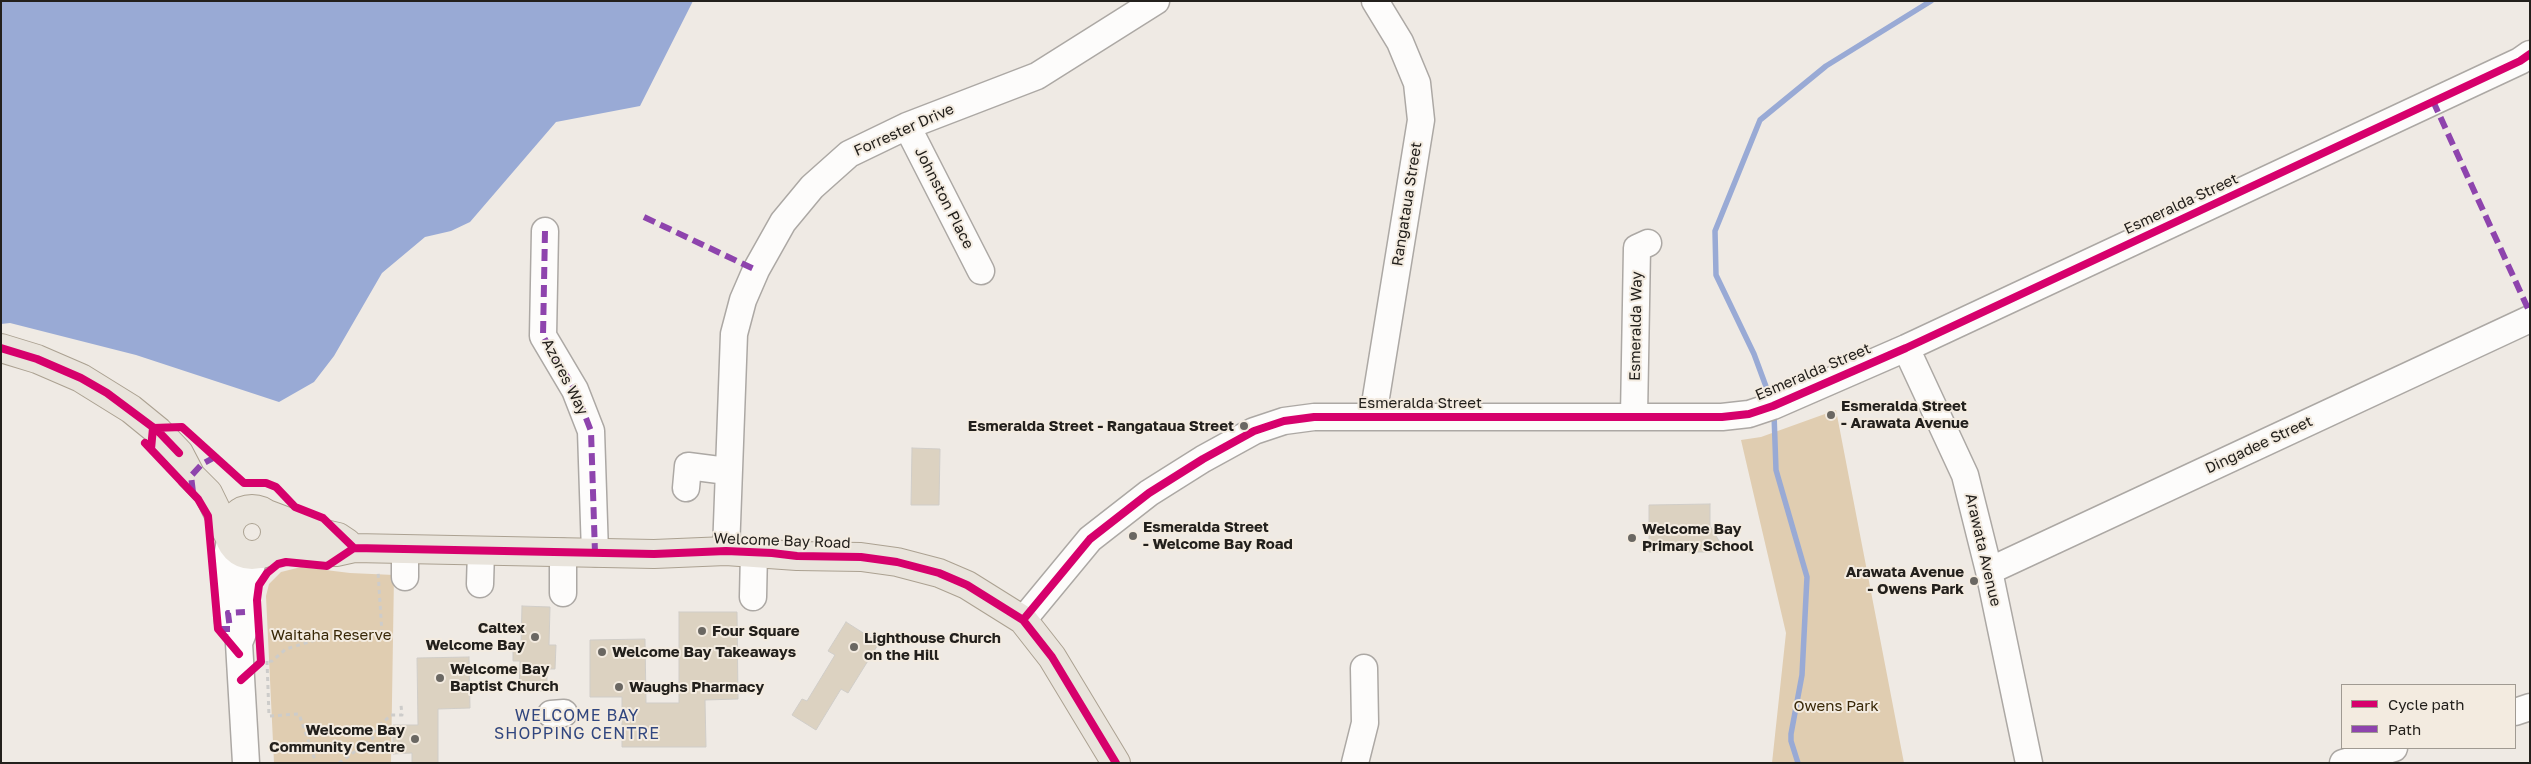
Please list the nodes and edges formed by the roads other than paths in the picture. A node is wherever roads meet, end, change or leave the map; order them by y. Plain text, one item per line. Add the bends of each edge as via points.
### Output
1 (1156, 1) edge
2 (1374, 1) edge
3 (2530, 54) edge
4 (907, 126) junction
5 (544, 231) dead end
6 (1648, 243) dead end
7 (981, 271) dead end
8 (2530, 318) edge
9 (1, 348) edge
10 (1906, 348) junction
11 (1373, 416) junction
12 (1634, 416) junction
13 (179, 453) junction
14 (727, 471) junction
15 (686, 488) dead end
16 (255, 512) junction
17 (229, 537) junction
18 (354, 548) junction
19 (405, 550) junction
20 (480, 551) junction
21 (726, 551) junction
22 (563, 552) junction
23 (754, 552) junction
24 (595, 553) junction
25 (258, 555) junction
26 (1989, 571) junction
27 (405, 577) dead end
28 (480, 584) dead end
29 (563, 594) dead end
30 (753, 597) dead end
31 (1023, 620) junction
32 (256, 655) junction
33 (1364, 668) dead end
34 (2530, 707) edge
35 (2516, 712) edge
36 (2391, 749) edge
37 (246, 763) edge
38 (1116, 763) edge
39 (1355, 763) edge
40 (2029, 763) edge
41 (2343, 763) edge

1 - 4 street, Forrester Drive via 1037,76
2 - 11 street, Rangataua Street via 1400,42 1417,83 1421,120
3 - 10 street, Esmeralda Street
4 - 7 street, Johnston Place
4 - 14 street, Forrester Drive via 849,154 812,187 783,222 756,270 743,300 734,334
5 - 24 street, Azores Way via 543,336 575,390 591,431
6 - 12 street, Esmeralda Way via 1637,248
8 - 26 street, Dingadee Street
9 - 13 main road, Welcome Bay Road via 38,359 82,378 131,409
10 - 12 street, Esmeralda Street via 1749,414 1722,417
10 - 26 street, Arawata Avenue via 1965,475
11 - 12 street, Esmeralda Street
11 - 31 street, Esmeralda Street via 1284,421 1254,431 1203,459 1149,494 1090,539
13 - 16 main road, Welcome Bay Road via 202,464
13 - 17 main road, Welcome Bay Road via 191,476 208,494
14 - 15 street via 688,466
14 - 21 street, Forrester Drive
16 - 17 main road via 232,519
16 - 18 main road, Welcome Bay Road via 338,537
16 - 25 main road via 275,527 268,549
17 - 25 main road via 239,552
17 - 32 street via 228,626
18 - 19 main road, Welcome Bay Road
18 - 25 main road, Welcome Bay Road via 336,552 282,548
19 - 20 main road, Welcome Bay Road
19 - 27 street
20 - 22 main road, Welcome Bay Road
20 - 28 street
21 - 23 main road, Welcome Bay Road
21 - 24 main road, Welcome Bay Road
22 - 24 main road, Welcome Bay Road
22 - 29 street
23 - 30 street
23 - 31 main road, Welcome Bay Road via 897,562 939,573 967,585
25 - 32 street via 246,588 246,625
26 - 40 street, Arawata Avenue
31 - 38 main road, Welcome Bay Road via 1052,657
32 - 37 street via 241,680
33 - 39 street via 1365,723
34 - 35 street
36 - 41 street

